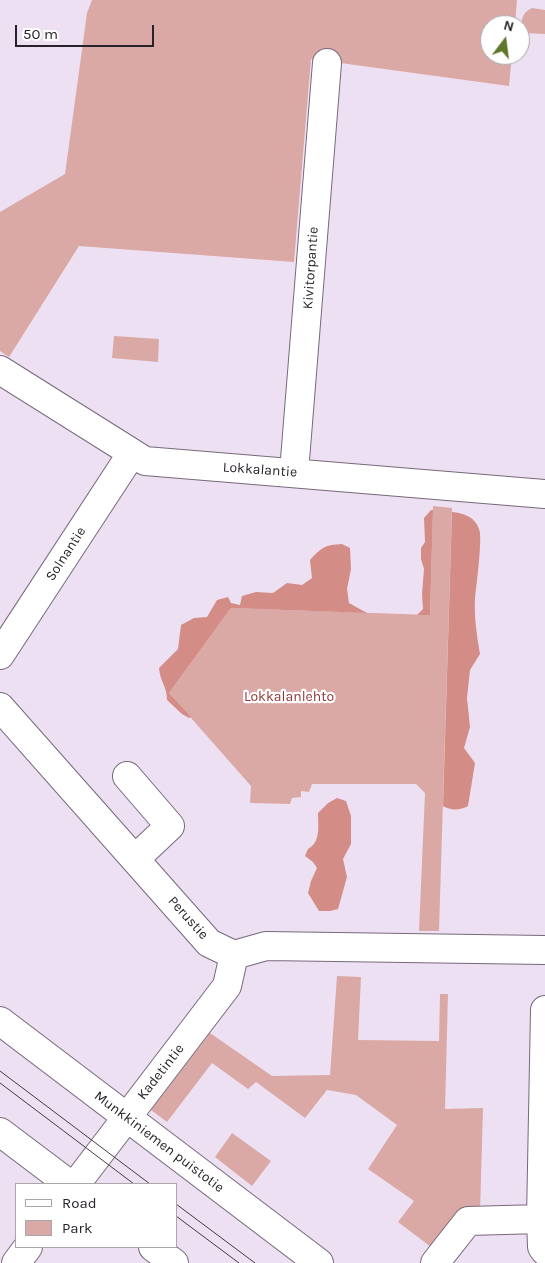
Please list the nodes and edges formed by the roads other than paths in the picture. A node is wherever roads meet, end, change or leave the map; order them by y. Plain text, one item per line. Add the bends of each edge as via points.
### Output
1 (327, 63) dead end
2 (0, 370) edge
3 (132, 453) junction
4 (294, 472) junction
5 (545, 494) edge
6 (0, 655) edge
7 (0, 707) edge
8 (127, 776) dead end
9 (135, 859) junction
10 (545, 950) edge
11 (234, 955) junction
12 (545, 1010) edge
13 (0, 1021) edge
14 (127, 1117) junction
15 (0, 1132) edge
16 (68, 1183) edge
17 (77, 1183) edge
18 (541, 1219) junction
19 (27, 1248) edge
20 (154, 1248) edge
21 (545, 1251) edge
22 (16, 1263) edge
23 (174, 1263) edge
24 (319, 1263) edge
25 (435, 1263) edge

1 - 4 street, Kivitorpantie
2 - 3 street, Lokkalantie
3 - 4 street, Lokkalantie via 145,461
3 - 6 street, Solnantie
4 - 5 street, Lokkalantie
7 - 9 street, Perustie
8 - 9 street via 170,826
9 - 11 street, Perustie via 209,943
10 - 11 street via 266,946
11 - 14 street, Kadetintie via 227,986
12 - 18 street
13 - 14 street, Munkkiniemen puistotie
14 - 17 street, Kadetintie
14 - 24 street, Munkkiniemen puistotie
15 - 16 street
18 - 21 street
18 - 25 street via 468,1221
19 - 22 street
20 - 23 street

